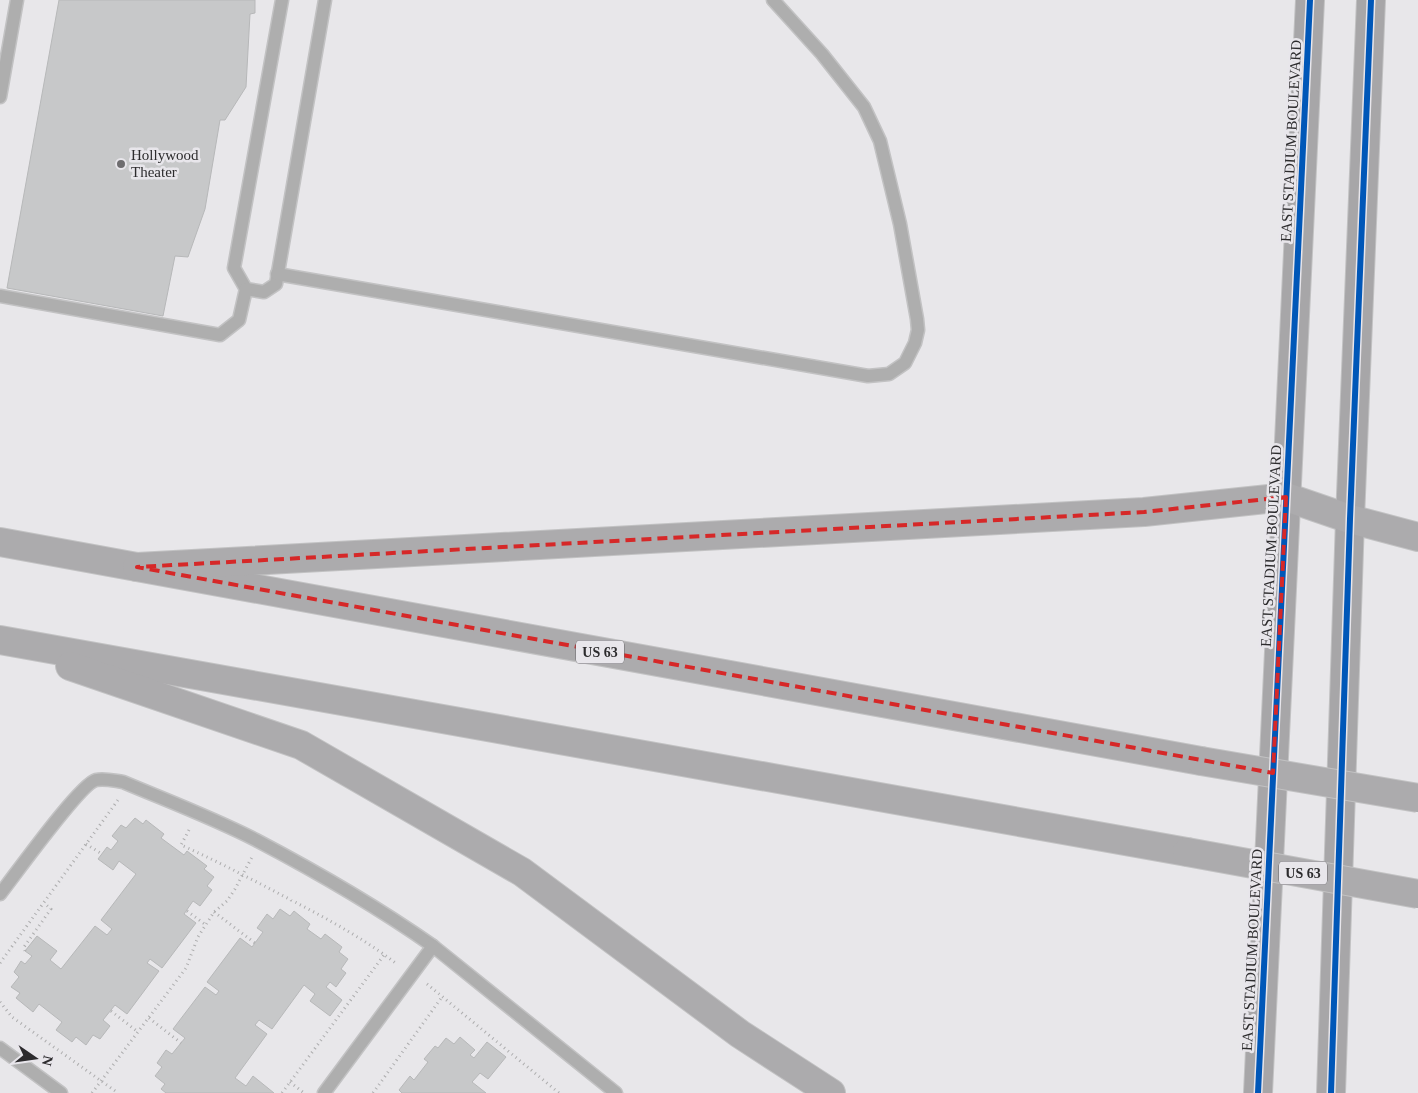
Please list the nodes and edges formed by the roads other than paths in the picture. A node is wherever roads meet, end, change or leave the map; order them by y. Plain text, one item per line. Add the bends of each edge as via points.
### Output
1 (17, 0) edge
2 (282, 0) edge
3 (325, 0) edge
4 (773, 0) edge
5 (1310, 0) edge
6 (1372, 0) edge
7 (0, 96) edge
8 (277, 274) junction
9 (246, 289) junction
10 (0, 296) edge
11 (1286, 497) junction
12 (1350, 519) junction
13 (1418, 537) edge
14 (0, 542) edge
15 (137, 568) junction
16 (0, 641) edge
17 (1418, 798) edge
18 (0, 894) edge
19 (1418, 894) edge
20 (433, 946) junction
21 (0, 1048) edge
22 (61, 1093) edge
23 (324, 1093) edge
24 (616, 1093) edge
25 (831, 1093) edge
26 (1258, 1093) edge
27 (1331, 1093) edge

1 - 7 lane
2 - 9 lane via 234,268
3 - 8 lane
4 - 8 lane via 864,107 880,141 900,224 918,330 905,363 889,374 868,376
5 - 11 main road, EAST STADIUM BOULEVARD
6 - 12 main road
8 - 9 lane via 276,284 264,292
9 - 10 lane via 239,320 220,335
11 - 12 highway
11 - 15 highway via 1144,512
11 - 26 main road, EAST STADIUM BOULEVARD
12 - 13 highway
12 - 27 main road
14 - 15 highway, US 63
15 - 17 highway, US 63, bridge
16 - 19 highway, US 63, bridge
16 - 25 highway via 301,745 522,872 740,1034
18 - 20 lane via 88,784 109,780 123,782 260,842 339,885
20 - 23 lane
20 - 24 lane
21 - 22 lane

